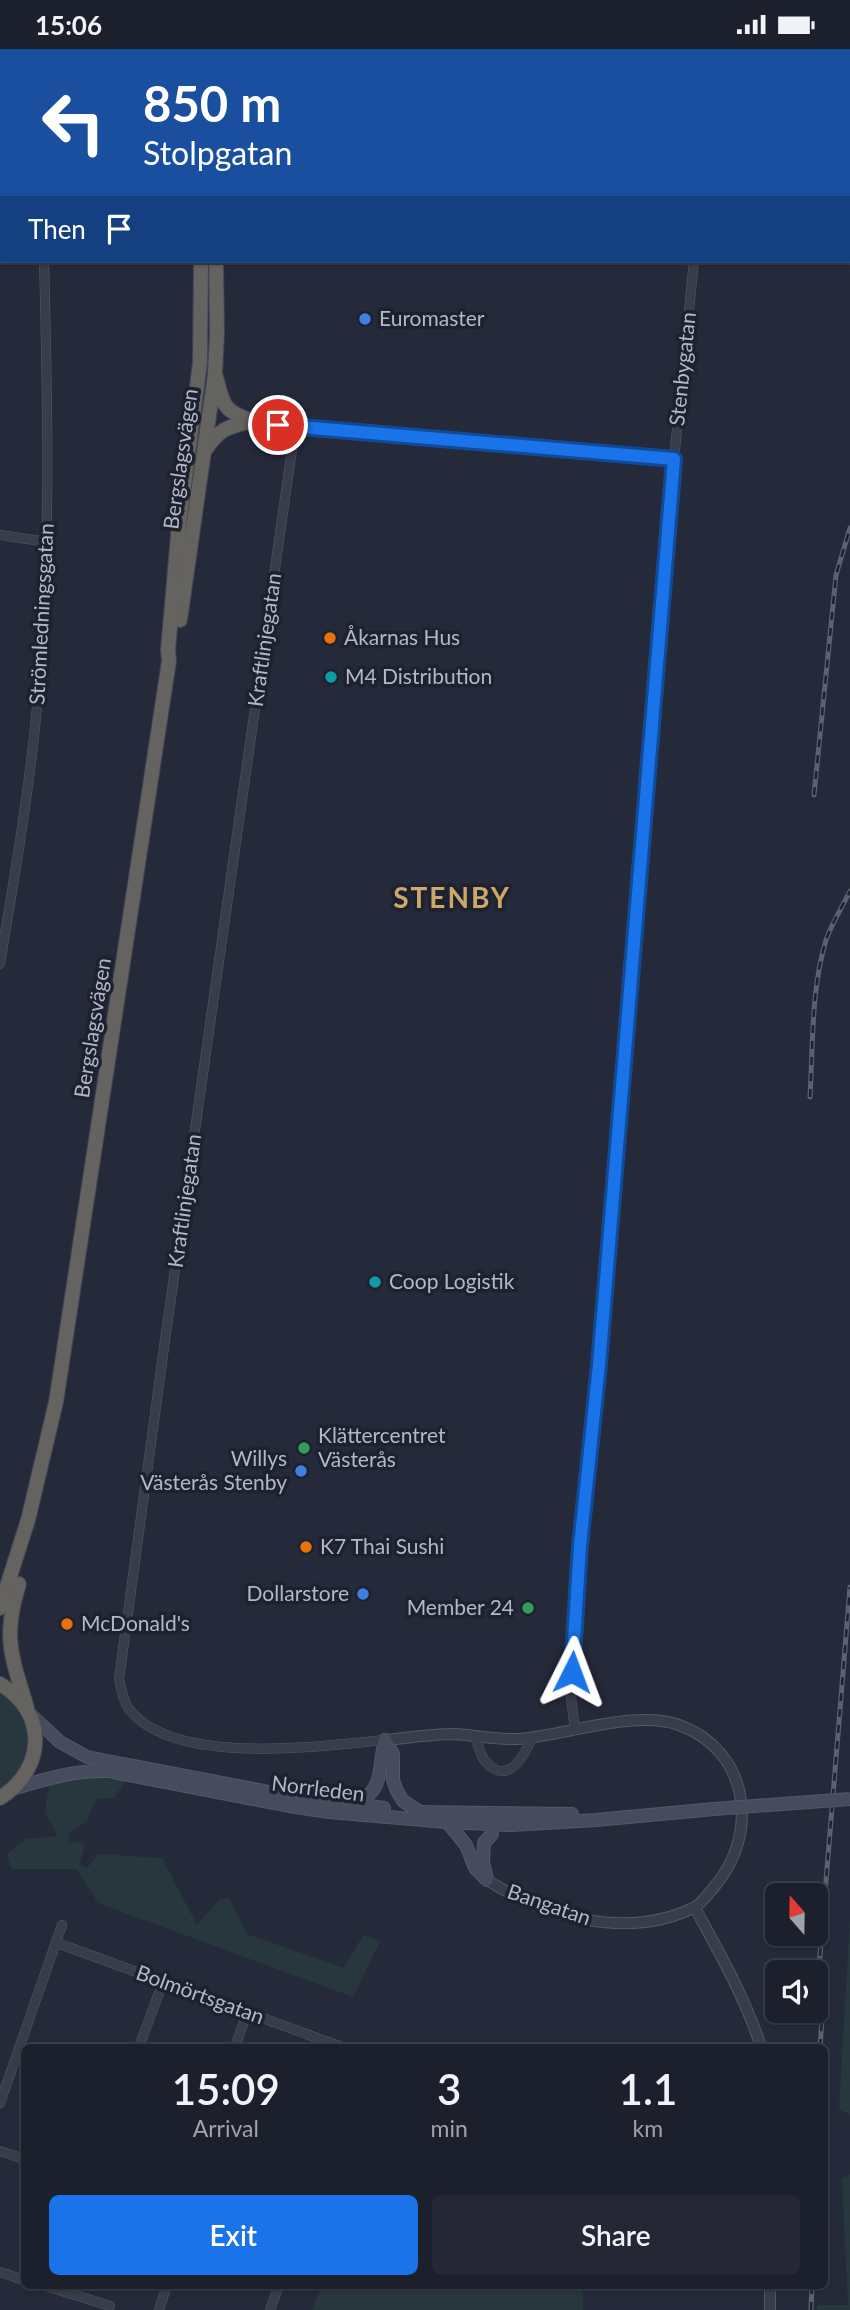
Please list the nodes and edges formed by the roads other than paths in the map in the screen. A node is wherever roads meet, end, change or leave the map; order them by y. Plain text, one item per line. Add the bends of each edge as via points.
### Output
1 (44, 263) edge
2 (201, 263) edge
3 (216, 263) edge
4 (694, 263) edge
5 (215, 374) junction
6 (252, 421) junction
7 (295, 428) junction
8 (204, 453) junction
9 (674, 459) junction
10 (0, 535) edge
11 (47, 542) junction
12 (169, 661) junction
13 (0, 964) edge
14 (55, 1402) junction
15 (0, 1608) edge
16 (0, 1683) edge
17 (28, 1711) junction
18 (575, 1730) junction
19 (475, 1736) junction
20 (532, 1737) junction
21 (385, 1740) junction
22 (13, 1789) junction
23 (0, 1798) edge
24 (850, 1799) edge
25 (357, 1805) junction
26 (420, 1812) junction
27 (624, 1817) junction
28 (447, 1822) junction
29 (511, 1825) junction
30 (492, 1833) joint
31 (487, 1880) junction
32 (695, 1908) junction
33 (62, 1925) dead end
34 (57, 1943) junction
35 (163, 1982) junction
36 (247, 2013) junction
37 (21, 2044) edge
38 (21, 2044) edge
39 (140, 2044) edge
40 (236, 2044) edge
41 (334, 2044) edge
42 (760, 2044) edge
43 (0, 2103) edge
44 (0, 2151) edge
45 (21, 2158) edge
46 (0, 2272) edge
47 (21, 2279) edge
48 (56, 2289) edge
49 (166, 2289) edge
50 (278, 2289) edge
51 (770, 2289) edge
52 (110, 2306) dead end
53 (159, 2310) edge
54 (270, 2310) edge
55 (770, 2310) edge

1 - 11 street, Strömledningsgatan
2 - 12 highway, Bergslagsvägen via 200,363 179,523
3 - 5 highway, Bergslagsvägen
4 - 9 street, Stenbygatan
5 - 6 highway via 228,411
5 - 8 highway, Bergslagsvägen
6 - 7 street
6 - 8 highway via 217,433
7 - 9 street
7 - 21 street, Kraftlinjegatan via 119,1679 128,1708 141,1721 153,1730 197,1744 295,1749
8 - 12 highway, Bergslagsvägen via 176,649
9 - 18 street, Stenbygatan via 580,1546 571,1697
10 - 11 street
11 - 13 street, Strömledningsgatan via 37,708
12 - 14 highway, Bergslagsvägen
14 - 15 highway, Bergslagsvägen via 29,1520
14 - 17 highway, Bergslagsvägen via 42,1497 9,1619 12,1664
16 - 17 highway
17 - 22 highway, Bergslagsvägen via 35,1729 32,1762
17 - 25 main road, Norrleden via 60,1742 86,1757
18 - 20 street
18 - 32 street via 637,1720 678,1724 719,1750 730,1766 742,1798 741,1836 728,1870
19 - 20 street
19 - 20 street via 484,1761 503,1770 519,1762
19 - 21 street
21 - 25 main road via 378,1783
21 - 26 main road via 393,1754 397,1791
22 - 23 highway
22 - 28 main road, Norrleden via 69,1773 108,1771 289,1806
24 - 27 main road, Norrleden, bridge
25 - 26 main road, Norrleden
26 - 27 main road, Norrleden
27 - 29 main road, Norrleden
28 - 29 main road, Norrleden
28 - 31 main road
29 - 30 street
30 - 31 main road via 484,1843
31 - 32 street, Bangatan via 511,1895 586,1921 643,1922
32 - 42 street via 733,1977
33 - 34 street
34 - 35 street, Bolmörtsgatan
34 - 37 street
35 - 36 street, Bolmörtsgatan
35 - 39 street
36 - 40 street
36 - 41 street, Bolmörtsgatan
38 - 43 street
44 - 45 street
46 - 47 street
48 - 52 street
49 - 53 street
50 - 54 street
51 - 55 street

